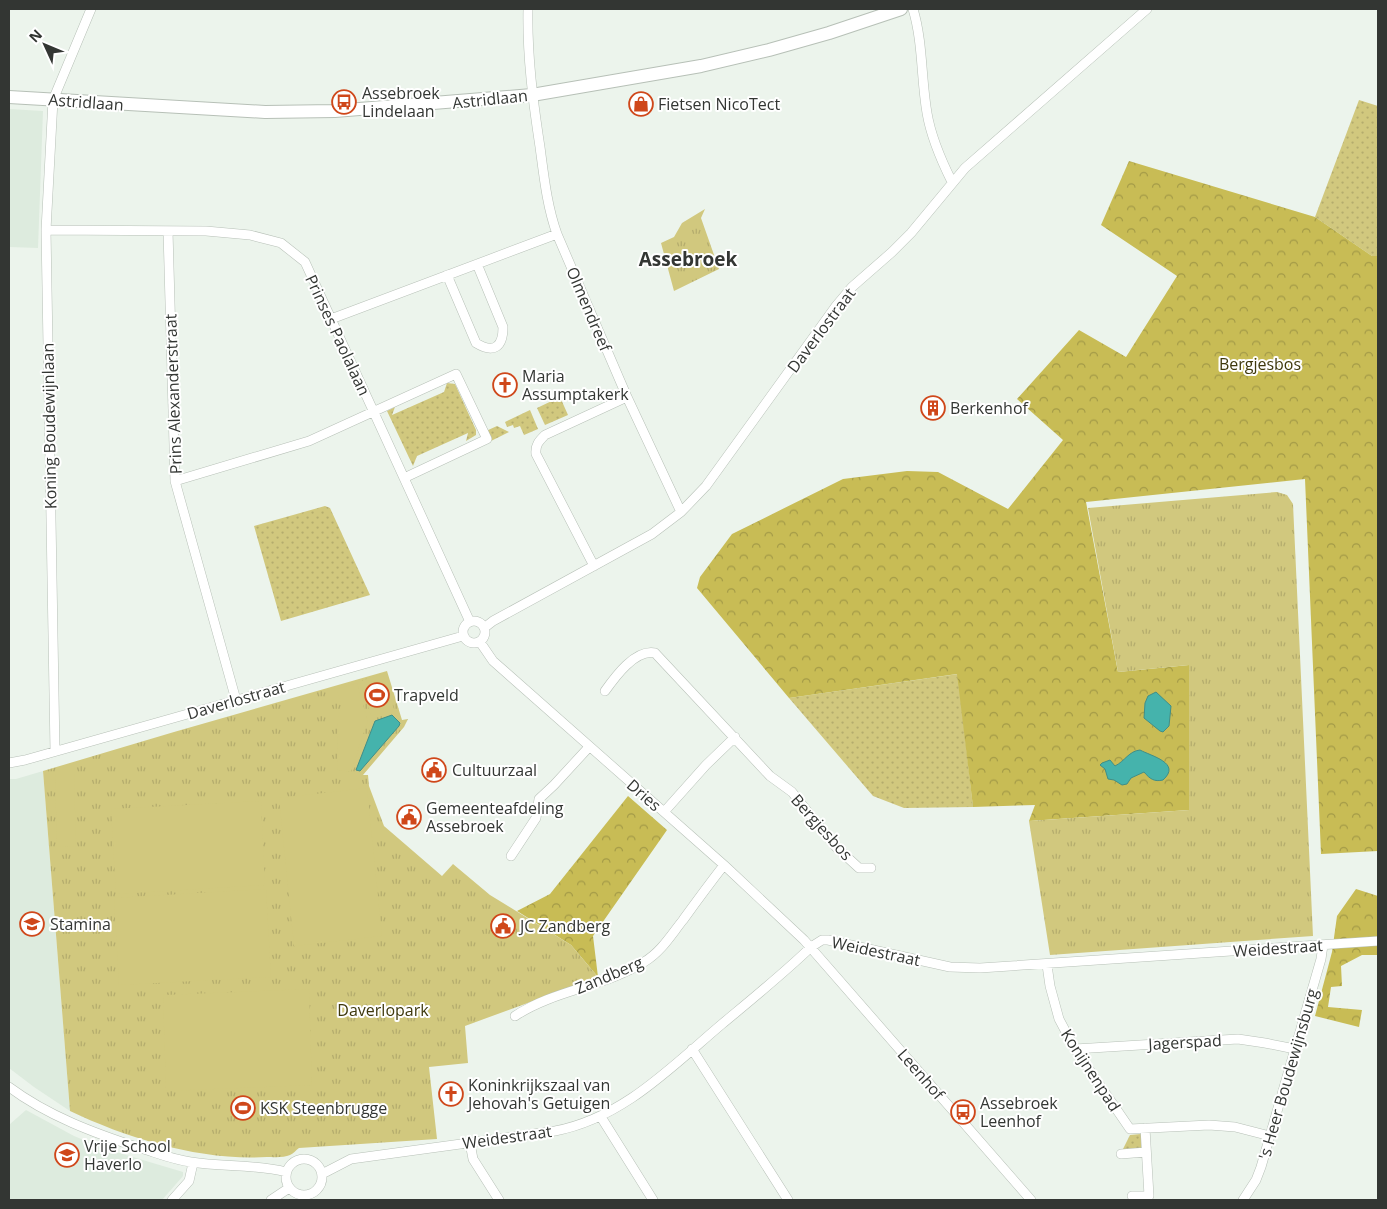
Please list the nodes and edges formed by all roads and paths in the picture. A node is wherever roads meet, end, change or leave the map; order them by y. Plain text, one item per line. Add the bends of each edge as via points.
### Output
1 (91, 9) edge
2 (528, 9) edge
3 (901, 9) edge
4 (913, 9) edge
5 (1147, 9) edge
6 (532, 95) junction
7 (9, 97) edge
8 (53, 100) junction
9 (952, 182) junction
10 (46, 230) junction
11 (168, 230) junction
12 (556, 234) junction
13 (477, 264) junction
14 (447, 276) junction
15 (331, 319) junction
16 (627, 397) junction
17 (374, 411) junction
18 (404, 478) junction
19 (175, 481) junction
20 (681, 512) junction
21 (594, 566) junction
22 (470, 622) junction
23 (484, 628) junction
24 (463, 636) junction
25 (480, 642) junction
26 (605, 691) dead end
27 (236, 700) junction
28 (735, 737) junction
29 (589, 747) junction
30 (55, 751) junction
31 (9, 763) edge
32 (664, 812) junction
33 (511, 856) dead end
34 (724, 865) junction
35 (871, 868) dead end
36 (1378, 941) edge
37 (1323, 945) junction
38 (811, 947) junction
39 (1047, 965) junction
40 (515, 1016) dead end
41 (692, 1049) junction
42 (1075, 1049) junction
43 (1295, 1050) junction
44 (9, 1087) edge
45 (601, 1117) junction
46 (1145, 1128) junction
47 (1270, 1136) junction
48 (470, 1143) junction
49 (1146, 1152) junction
50 (1120, 1154) dead end
51 (193, 1163) junction
52 (286, 1172) junction
53 (322, 1174) junction
54 (289, 1188) junction
55 (1132, 1196) dead end
56 (311, 1198) edge
57 (172, 1200) edge
58 (271, 1200) edge
59 (499, 1200) edge
60 (653, 1200) edge
61 (788, 1200) edge
62 (1031, 1200) edge
63 (1243, 1200) edge

1 - 8 street, Koning Boudewijnlaan
2 - 6 street, Olmendreef
3 - 6 main road, Astridlaan via 829,33 701,66
4 - 9 street via 918,24 927,114 933,139
5 - 9 street, Daverlostraat
6 - 8 main road, Astridlaan via 336,111 274,112
6 - 12 street, Olmendreef via 549,209
7 - 8 main road, Astridlaan
8 - 10 street, Koning Boudewijnlaan
9 - 20 street, Daverlostraat via 911,233 840,300 706,486
10 - 11 street, Prinses Paolalaan
10 - 30 street, Koning Boudewijnlaan
11 - 15 street, Prinses Paolalaan via 250,235 281,243 305,262
11 - 19 street, Prins Alexanderstraat
12 - 13 street
12 - 16 street, Olmendreef
13 - 14 street
13 - 14 street via 503,327 500,344 493,348 484,348 476,343
14 - 15 street
15 - 17 street, Prinses Paolalaan
16 - 20 street, Olmendreef
16 - 21 street via 545,435 535,449
17 - 18 street, Prinses Paolalaan
17 - 18 street via 456,374 487,439
17 - 19 street via 309,441
18 - 22 street, Prinses Paolalaan
19 - 27 street, Prins Alexanderstraat
20 - 21 street, Daverlostraat via 652,534
21 - 23 street, Daverlostraat via 493,620
22 - 23 street via 478,622
22 - 24 street via 463,629
23 - 25 street
24 - 25 street via 468,642
24 - 27 street, Daverlostraat
25 - 29 street, Dries via 493,661
26 - 28 street, Bergjesbos via 636,657 649,651 655,653
27 - 30 street, Daverlostraat
28 - 32 street
28 - 35 street, Bergjesbos via 770,776 796,797 835,846 859,868
29 - 32 street, Dries
29 - 33 street via 539,799 536,818
30 - 31 street, Daverlostraat
32 - 34 street, Dries
34 - 38 street, Dries
34 - 40 street, Zandberg via 670,937 645,962 530,1006
36 - 37 street, Weidestraat
37 - 39 street, Weidestraat
37 - 43 street, 's Heer Boudewijnsburg
38 - 39 street, Weidestraat via 828,940 950,967
38 - 41 street, Weidestraat
38 - 62 street, Leenhof
39 - 42 street, Konijnenpad via 1059,1019
41 - 45 street, Weidestraat via 641,1094
41 - 61 street
42 - 43 street, Jagerspad via 1238,1039
42 - 46 street, Konijnenpad via 1130,1129
43 - 47 street, 's Heer Boudewijnsburg
44 - 51 street via 42,1108 107,1137
45 - 48 street, Weidestraat via 571,1128
45 - 60 street
46 - 47 street, Konijnenpad via 1236,1126
46 - 49 street
47 - 63 street, 's Heer Boudewijnsburg via 1256,1180
48 - 53 street, Weidestraat via 351,1159
48 - 59 street via 473,1159
49 - 50 street
49 - 55 street via 1149,1196
51 - 52 street via 258,1166
51 - 57 street via 189,1180
52 - 53 street via 296,1160 305,1158 320,1166
52 - 54 street
53 - 56 street via 321,1185
54 - 56 street
54 - 58 street

